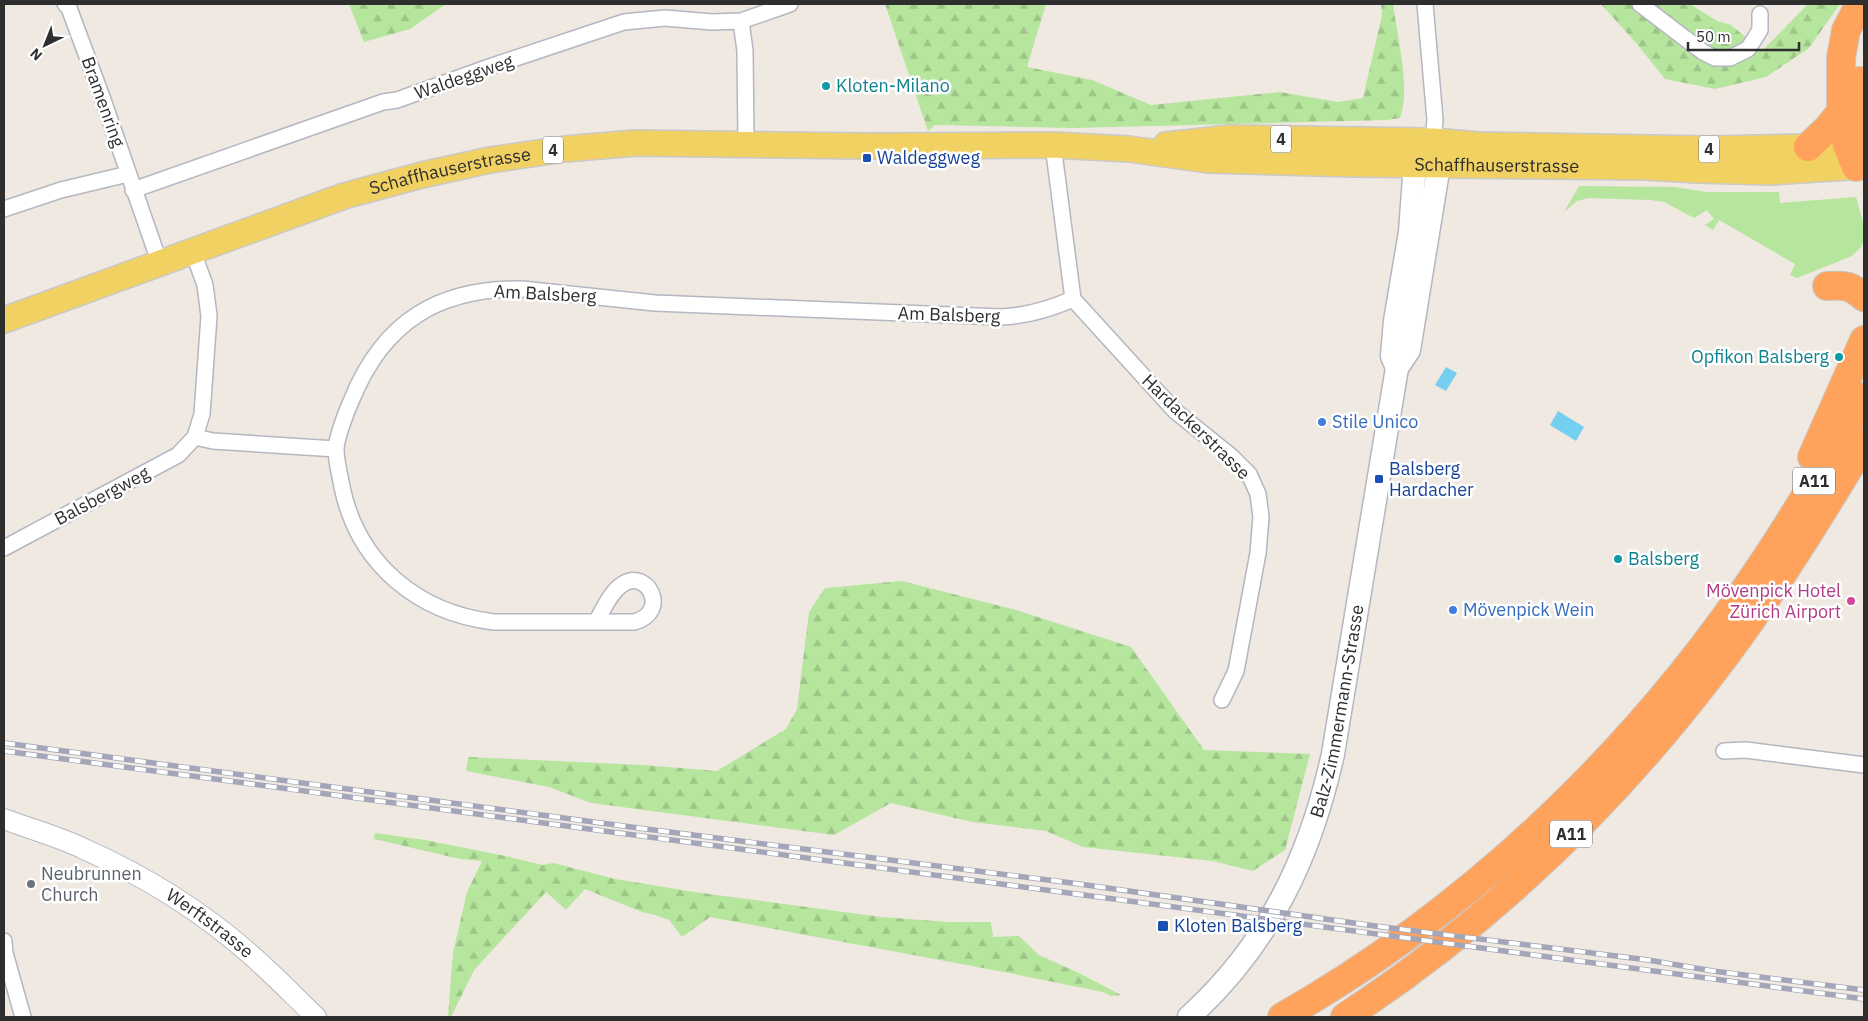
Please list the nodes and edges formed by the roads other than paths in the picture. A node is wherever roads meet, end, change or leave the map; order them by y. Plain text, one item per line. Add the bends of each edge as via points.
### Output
1 (65, 4) edge
2 (790, 4) edge
3 (1425, 4) edge
4 (1640, 4) edge
5 (1860, 4) edge
6 (1760, 14) dead end
7 (741, 21) junction
8 (1864, 29) edge
9 (1862, 85) edge
10 (1841, 112) junction
11 (746, 144) junction
12 (1053, 145) junction
13 (1808, 147) junction
14 (1859, 153) edge
15 (1429, 157) junction
16 (128, 174) junction
17 (133, 190) junction
18 (4, 210) edge
19 (193, 252) junction
20 (160, 264) junction
21 (1864, 270) edge
22 (1864, 296) edge
23 (1073, 299) junction
24 (4, 320) edge
25 (1864, 340) edge
26 (1864, 396) edge
27 (195, 437) junction
28 (1864, 443) edge
29 (336, 449) junction
30 (4, 548) edge
31 (1762, 564) junction
32 (596, 622) dead end
33 (1222, 700) dead end
34 (1724, 751) dead end
35 (1864, 765) edge
36 (4, 820) edge
37 (4, 949) edge
38 (23, 1017) edge
39 (316, 1017) edge
40 (1189, 1017) edge
41 (1282, 1017) edge
42 (1345, 1017) edge

1 - 16 street, Bramenring
2 - 7 street, Waldeggweg
3 - 15 street via 1435,120
4 - 6 street via 1715,58 1730,58 1748,49 1760,30
5 - 10 highway via 1850,19 1842,45
7 - 11 street via 745,51
7 - 17 street, Waldeggweg via 700,22 665,18 624,22
8 - 9 highway via 1859,50
9 - 14 highway
10 - 13 highway
10 - 14 highway
11 - 12 main road, Schaffhauserstrasse / 4
11 - 19 main road, Schaffhauserstrasse / 4 via 635,143 490,160 344,196
12 - 15 main road, Schaffhauserstrasse / 4 via 1129,149 1230,138
12 - 23 street
13 - 14 main road, Schaffhauserstrasse / 4
13 - 15 main road, Schaffhauserstrasse / 4 via 1479,145
14 - 15 main road, Schaffhauserstrasse / 4 via 1770,172
15 - 40 main road, Balz-Zimmermann-Strasse via 1408,350 1397,368 1333,754 1316,821 1288,889 1266,927 1227,979
16 - 17 street, Bramenring
16 - 18 street via 61,190
17 - 20 street, Bramenring
19 - 20 main road, Schaffhauserstrasse / 4
19 - 27 street, Balsbergweg via 205,285 209,316 202,414
20 - 24 main road, Schaffhauserstrasse / 4
21 - 22 highway via 1827,286 1844,285
23 - 29 street, Am Balsberg via 1035,313 1001,317 655,303 522,289 477,292 426,310 409,320 381,346 359,382
23 - 33 street, Hardackerstrasse via 1175,411 1231,456 1248,474 1258,494 1261,518 1258,553 1236,671
25 - 31 highway
26 - 31 highway, A11
27 - 29 street
27 - 30 street, Balsbergweg via 178,455
28 - 42 highway, A11 via 1787,567 1738,638 1611,794 1494,906 1407,975
29 - 32 street, Am Balsberg via 345,499 356,529 381,566 408,590 442,609 481,620
31 - 41 highway, A11 via 1705,644 1653,708 1600,767 1540,826 1466,891 1391,948
34 - 35 street via 1746,750
36 - 39 street, Werftstrasse via 81,847 171,894 250,954
37 - 38 street

